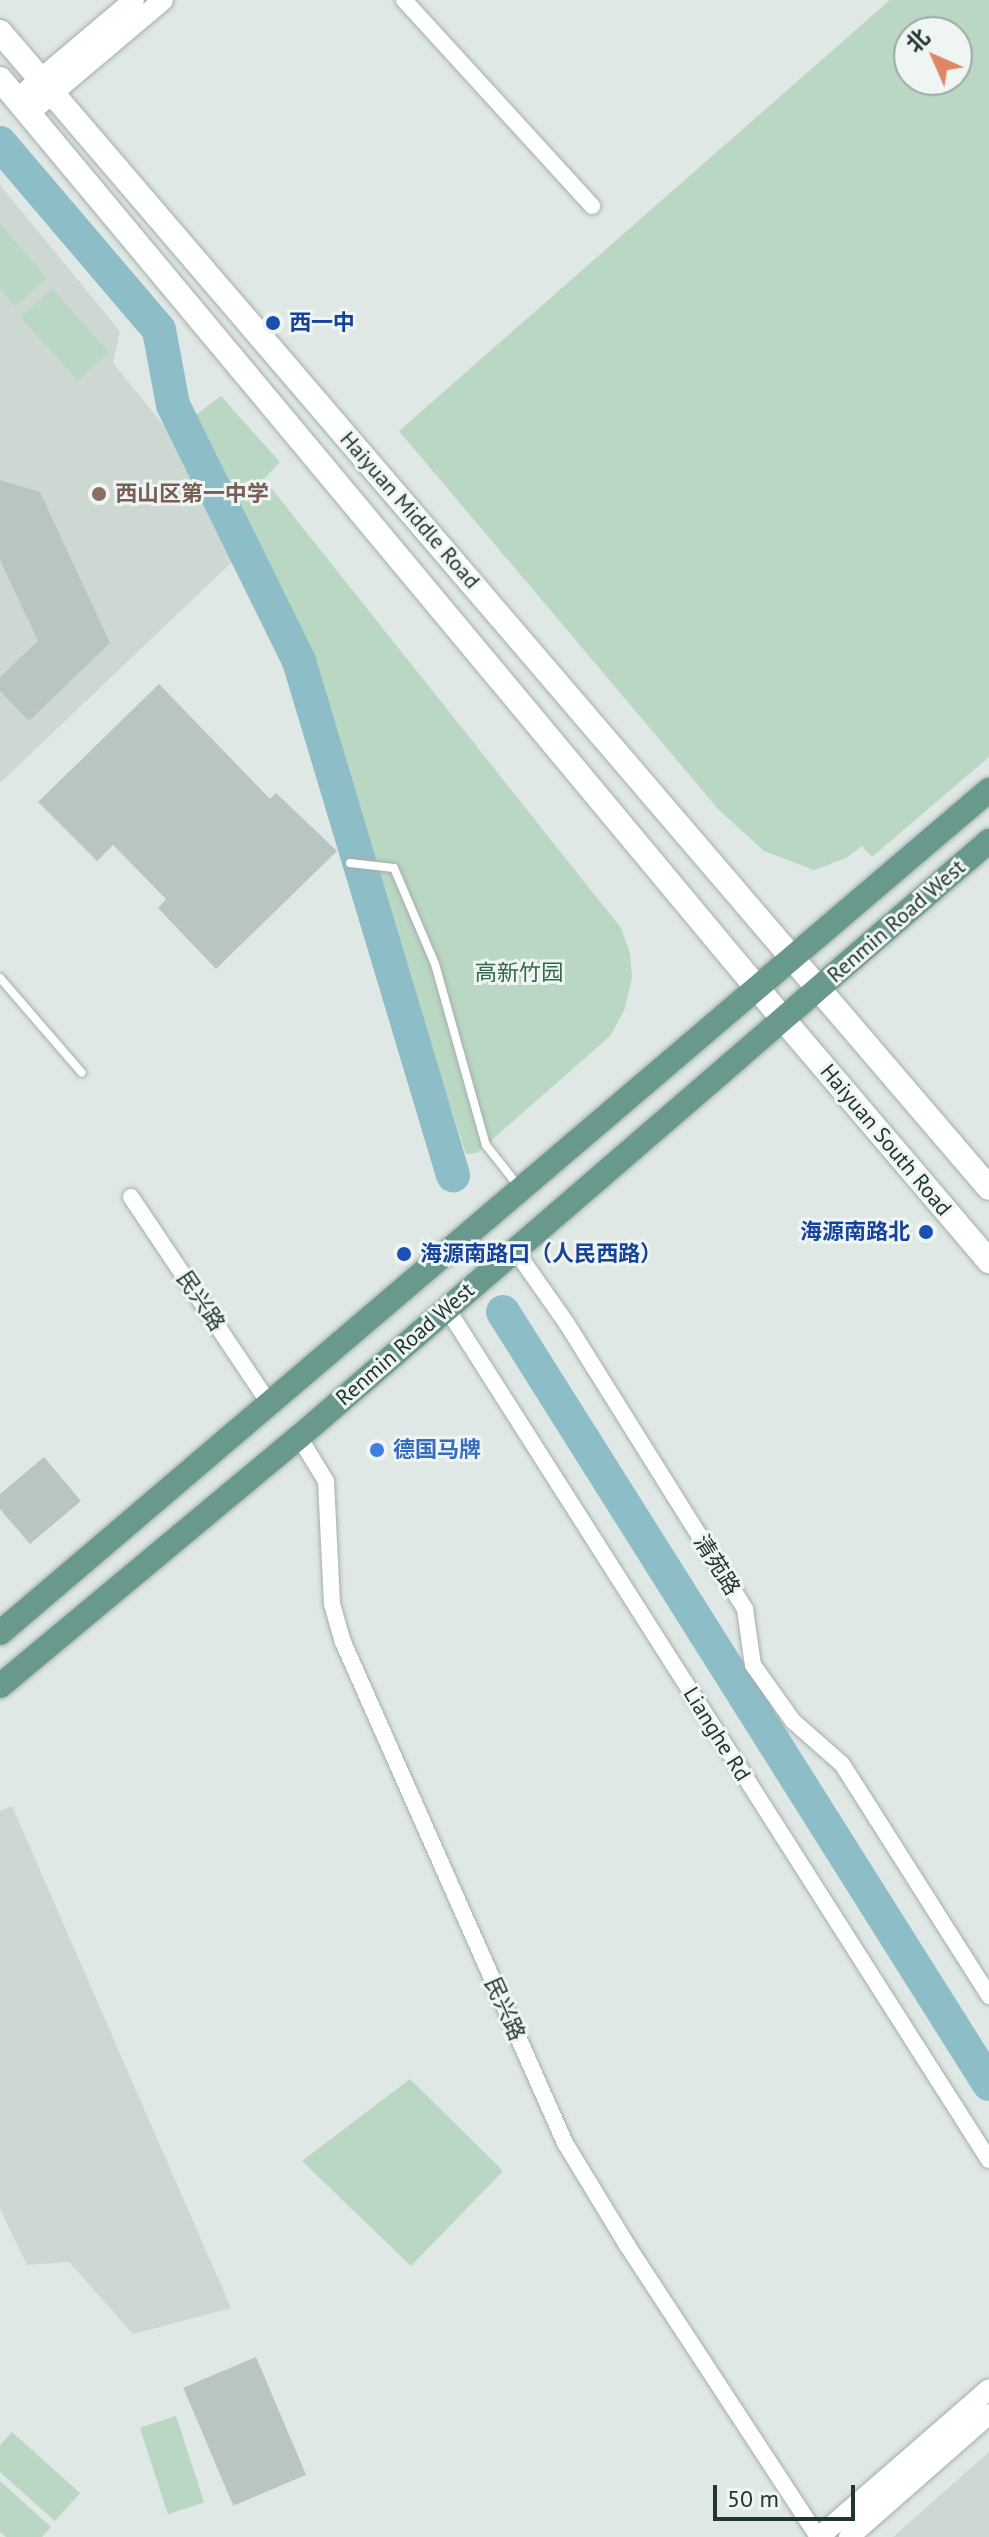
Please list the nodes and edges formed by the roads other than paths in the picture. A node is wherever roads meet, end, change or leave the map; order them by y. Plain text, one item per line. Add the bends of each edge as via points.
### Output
1 (134, 0) edge
2 (163, 0) edge
3 (404, 0) edge
4 (0, 32) edge
5 (0, 79) edge
6 (47, 87) junction
7 (23, 106) junction
8 (592, 206) dead end
9 (989, 790) edge
10 (989, 841) edge
11 (350, 863) dead end
12 (794, 955) junction
13 (0, 978) edge
14 (756, 986) junction
15 (820, 987) junction
16 (783, 1019) junction
17 (82, 1073) dead end
18 (989, 1188) edge
19 (520, 1189) junction
20 (131, 1197) dead end
21 (515, 1250) junction
22 (989, 1261) edge
23 (446, 1307) junction
24 (270, 1405) junction
25 (299, 1437) junction
26 (0, 1633) edge
27 (0, 1686) edge
28 (989, 1996) edge
29 (989, 2160) edge
30 (989, 2389) edge
31 (989, 2414) edge
32 (819, 2537) edge
33 (849, 2537) edge

1 - 6 street
2 - 6 street
3 - 8 street
4 - 6 main road, Haiyuan Middle Road
5 - 7 main road, Haiyuan Middle Road
6 - 7 street
6 - 12 main road, Haiyuan Middle Road
7 - 14 main road, Haiyuan Middle Road
9 - 12 main road, Renmin Road West
10 - 15 main road, Renmin Road West
11 - 19 lane via 394,868 435,964 486,1145
12 - 14 main road, Renmin Road West
12 - 15 main road, Haiyuan Middle Road
13 - 17 lane
14 - 16 main road, Haiyuan Middle Road
14 - 19 main road, Renmin Road West
15 - 16 main road, Renmin Road West
15 - 18 main road
16 - 21 main road, Renmin Road West
16 - 22 main road, Haiyuan South Road
19 - 24 main road, Renmin Road West
20 - 24 street, 民兴路
21 - 23 main road, Renmin Road West
21 - 28 street, 清苑路 via 745,1609 753,1665 793,1721 842,1764
23 - 25 main road, Renmin Road West
23 - 29 street, Lianghe Rd
24 - 26 main road, Renmin Road West
25 - 27 main road, Renmin Road West
25 - 32 street, 民兴路 via 326,1481 332,1604 343,1642 565,2143
30 - 32 street
31 - 33 street

